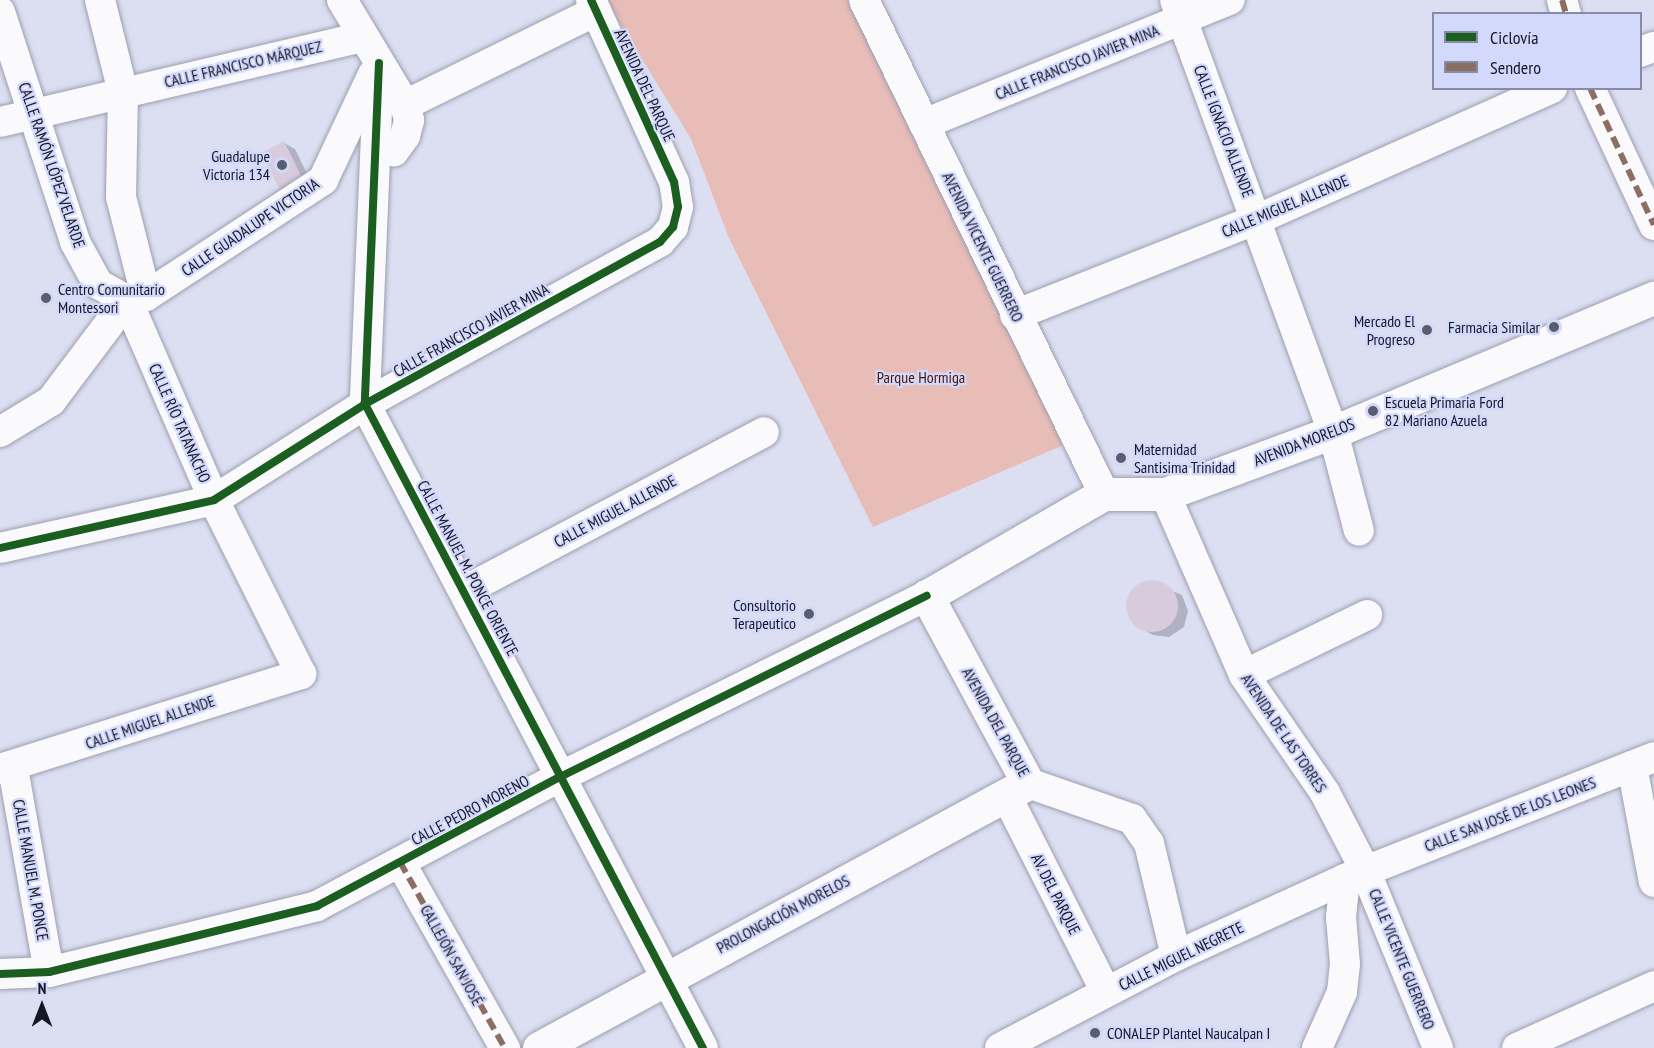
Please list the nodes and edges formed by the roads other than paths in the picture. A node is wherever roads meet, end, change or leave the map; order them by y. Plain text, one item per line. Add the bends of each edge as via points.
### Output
1 (100, 0) edge
2 (342, 0) edge
3 (864, 0) edge
4 (1230, 0) edge
5 (593, 6) edge
6 (1179, 10) edge
7 (0, 12) edge
8 (362, 37) junction
9 (379, 63) junction
10 (1548, 90) edge
11 (1591, 90) edge
12 (123, 92) junction
13 (405, 105) junction
14 (34, 113) junction
15 (0, 122) edge
16 (924, 124) junction
17 (674, 182) joint
18 (1258, 219) junction
19 (1654, 225) edge
20 (137, 298) junction
21 (1654, 298) edge
22 (1015, 315) junction
23 (365, 404) junction
24 (0, 432) edge
25 (764, 432) dead end
26 (1333, 432) junction
27 (1104, 494) junction
28 (1165, 495) junction
29 (214, 500) junction
30 (1359, 531) dead end
31 (0, 548) edge
32 (466, 590) junction
33 (927, 596) junction
34 (1367, 615) dead end
35 (301, 674) joint
36 (1244, 675) junction
37 (1643, 761) edge
38 (6, 769) edge
39 (560, 777) junction
40 (1017, 789) junction
41 (400, 862) junction
42 (1355, 874) junction
43 (1654, 882) edge
44 (1176, 956) junction
45 (49, 972) junction
46 (0, 974) edge
47 (666, 976) junction
48 (1654, 986) edge
49 (1107, 992) junction
50 (505, 1048) edge
51 (539, 1048) edge
52 (702, 1048) edge
53 (1000, 1048) edge
54 (1317, 1048) edge
55 (1438, 1048) edge
56 (1517, 1048) edge

1 - 12 street, CALLE RÍO TATANACHO
2 - 8 street
3 - 16 street, AVENIDA VICENTE GUERRERO
4 - 6 street, CALLE FRANCISCO JAVIER MINA
5 - 13 street
5 - 17 street, AVENIDA DEL PARQUE
6 - 16 street, CALLE FRANCISCO JAVIER MINA
6 - 18 street, CALLE IGNACIO ALLENDE
7 - 14 street, CALLE RAMÓN LÓPEZ VELARDE
8 - 9 street
8 - 12 street, CALLE FRANCISCO MÁRQUEZ
9 - 13 street
9 - 13 street via 394,151 405,136 409,120
9 - 20 street, CALLE GUADALUPE VICTORIA via 323,180
9 - 23 street
10 - 18 street, CALLE MIGUEL ALLENDE
11 - 19 street
12 - 14 street, CALLE FRANCISCO MÁRQUEZ
12 - 20 street, CALLE RÍO TATANACHO via 121,197
14 - 15 street, CALLE FRANCISCO MÁRQUEZ
14 - 20 street, CALLE RAMÓN LÓPEZ VELARDE via 75,242 98,284
16 - 22 street, AVENIDA VICENTE GUERRERO
17 - 23 street, CALLE FRANCISCO JAVIER MINA via 678,207 673,227 660,242
18 - 22 street, CALLE MIGUEL ALLENDE
18 - 26 street, CALLE IGNACIO ALLENDE
20 - 24 street, CALLE GUADALUPE VICTORIA via 51,400
20 - 29 street, CALLE RÍO TATANACHO
21 - 26 main road, AVENIDA MORELOS
22 - 27 street, AVENIDA VICENTE GUERRERO
23 - 29 street, CALLE FRANCISCO JAVIER MINA
23 - 32 street, CALLE MANUEL M. PONCE ORIENTE
25 - 32 street, CALLE MIGUEL ALLENDE
26 - 28 main road, AVENIDA MORELOS
26 - 30 street, CALLE IGNACIO ALLENDE
27 - 28 main road, AVENIDA MORELOS
27 - 33 main road
28 - 36 street, AVENIDA DE LAS TORRES
29 - 31 street, CALLE FRANCISCO JAVIER MINA
29 - 35 street, CALLE RÍO TATANACHO
32 - 39 street, CALLE MANUEL M. PONCE ORIENTE
33 - 39 street, CALLE PEDRO MORENO
33 - 40 main road, AVENIDA DEL PARQUE
34 - 36 street
35 - 38 street, CALLE MIGUEL ALLENDE
36 - 42 street, AVENIDA DE LAS TORRES via 1325,793
37 - 42 street, CALLE SAN JOSÉ DE LOS LEONES
37 - 43 street
38 - 45 street, CALLE MANUEL M. PONCE
39 - 41 street, CALLE PEDRO MORENO
39 - 47 street, CALLE MANUEL M. PONCE ORIENTE
40 - 44 street, AVENIDA DEL PARQUE via 1132,819 1149,843
40 - 47 main road, PROLONGACIÓN MORELOS
40 - 49 street, AV. DEL PARQUE
41 - 45 street, CALLE PEDRO MORENO via 317,906
41 - 50 street, CALLEJÓN SAN JOSÉ
42 - 44 street, CALLE MIGUEL NEGRETE
42 - 54 street via 1341,917 1345,964 1342,992
42 - 55 street, CALLE VICENTE GUERRERO
44 - 49 street, CALLE MIGUEL NEGRETE
45 - 46 street, CALLE PEDRO MORENO
47 - 51 main road, PROLONGACIÓN MORELOS
47 - 52 street, CALLE MANUEL M. PONCE ORIENTE
48 - 56 street
49 - 53 street, CALLE MIGUEL NEGRETE

